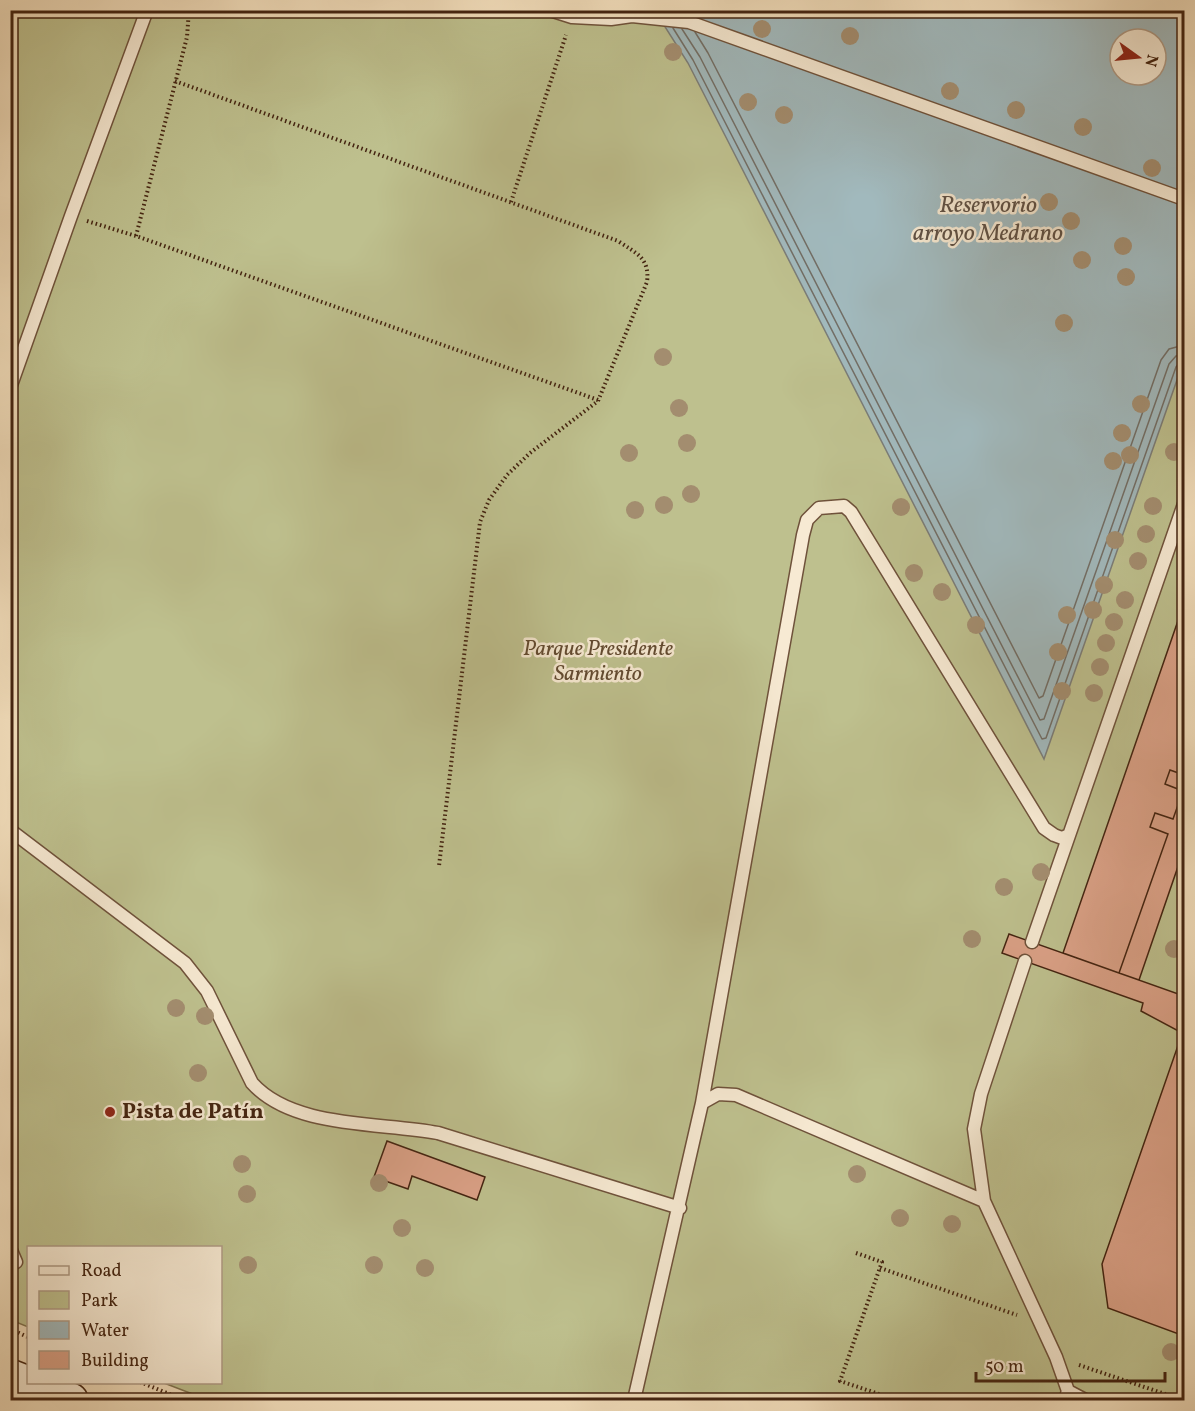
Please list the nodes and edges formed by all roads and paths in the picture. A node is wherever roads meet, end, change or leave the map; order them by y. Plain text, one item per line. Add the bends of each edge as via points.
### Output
1 (147, 10) edge
2 (189, 10) edge
3 (550, 10) edge
4 (572, 17) junction
5 (175, 81) junction
6 (1185, 199) edge
7 (511, 202) junction
8 (71, 216) junction
9 (136, 236) junction
10 (10, 388) edge
11 (598, 401) junction
12 (1185, 504) edge
13 (10, 830) edge
14 (1069, 835) junction
15 (440, 866) dead end
16 (1032, 942) dead end
17 (1025, 961) dead end
18 (702, 1103) junction
19 (984, 1201) junction
20 (680, 1208) junction
21 (10, 1248) edge
22 (856, 1253) dead end
23 (16, 1262) dead end
24 (880, 1268) junction
25 (1041, 1323) junction
26 (10, 1329) edge
27 (27, 1337) edge
28 (1056, 1357) junction
29 (10, 1376) edge
30 (27, 1383) edge
31 (30, 1384) edge
32 (142, 1384) edge
33 (1066, 1396) edge
34 (71, 1401) edge
35 (184, 1401) edge
36 (634, 1401) edge
37 (897, 1401) edge
38 (1086, 1401) edge
39 (1183, 1401) edge

1 - 8 lane
2 - 5 path via 187,37
3 - 4 lane
4 - 6 lane via 632,16 689,22
4 - 7 path
5 - 7 path
5 - 9 path
7 - 11 path via 618,241 645,263 647,282
8 - 9 path
8 - 10 lane
9 - 11 path
11 - 15 path via 507,475 480,522
12 - 14 lane
13 - 20 lane via 185,963 207,991 252,1083 262,1095 346,1122 438,1133
14 - 16 lane
14 - 18 lane via 1062,838 1044,828 851,512 844,506 819,508 807,520 803,535
17 - 19 lane via 981,1094 974,1129
18 - 19 lane via 718,1094 736,1095
18 - 20 lane
19 - 25 lane
20 - 36 lane
21 - 23 lane
22 - 24 path via 882,1262
24 - 25 path
24 - 37 path via 840,1381
25 - 28 lane
26 - 27 path
28 - 33 lane
28 - 39 path
29 - 30 main road
31 - 34 main road
32 - 35 path
33 - 38 lane

